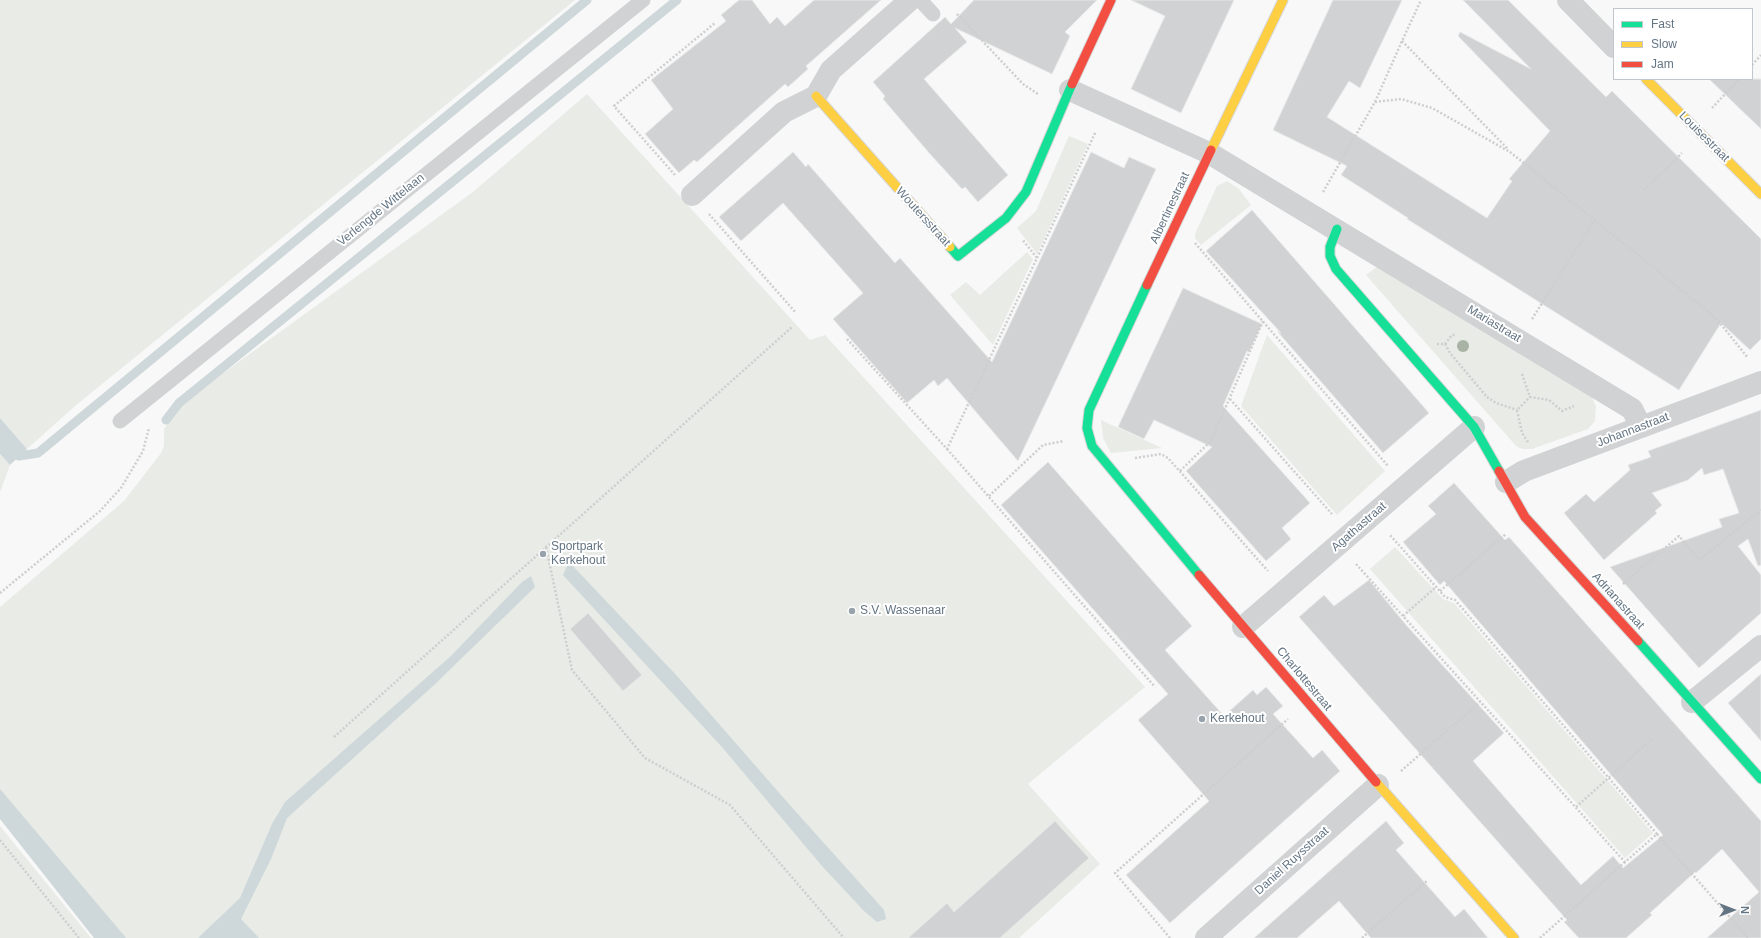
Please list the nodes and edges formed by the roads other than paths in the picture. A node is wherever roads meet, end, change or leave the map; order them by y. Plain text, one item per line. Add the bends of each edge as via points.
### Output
1 (643, 0) edge
2 (910, 0) edge
3 (920, 0) edge
4 (1111, 0) edge
5 (1283, 0) edge
6 (1568, 0) edge
7 (933, 14) dead end
8 (1613, 46) edge
9 (1647, 80) edge
10 (816, 96) junction
11 (1065, 99) junction
12 (1209, 153) junction
13 (1761, 194) edge
14 (692, 195) dead end
15 (1337, 229) junction
16 (1756, 372) edge
17 (120, 421) dead end
18 (1474, 427) junction
19 (1641, 427) junction
20 (1088, 432) joint
21 (1506, 482) junction
22 (1243, 627) junction
23 (1761, 646) edge
24 (1692, 702) junction
25 (1761, 779) edge
26 (1379, 786) junction
27 (1206, 938) edge
28 (1514, 938) edge

1 - 17 lane, Verlengde Wittelaan
2 - 10 street via 831,70
3 - 7 lane
4 - 11 street, Woutersstraat
5 - 12 street, Albertinestraat
6 - 8 street
9 - 13 street, Louisestraat
10 - 11 street, Woutersstraat via 958,256 1006,218 1026,192
10 - 14 street via 784,112
11 - 12 street via 1107,107
12 - 15 street, Mariastraat
12 - 20 street, Albertinestraat via 1089,410
15 - 18 street via 1330,246 1330,256 1336,268
15 - 19 street, Mariastraat via 1632,409
16 - 19 street, Johannastraat
18 - 21 street, Adrianastraat
18 - 22 street, Agathastraat
19 - 21 street, Johannastraat via 1524,471
20 - 22 street, Charlottestraat via 1092,446
21 - 24 street, Adrianastraat via 1525,517
22 - 26 street, Charlottestraat
23 - 24 street
24 - 25 street, Adrianastraat
26 - 27 street, Daniel Ruysstraat
26 - 28 street, Charlottestraat

